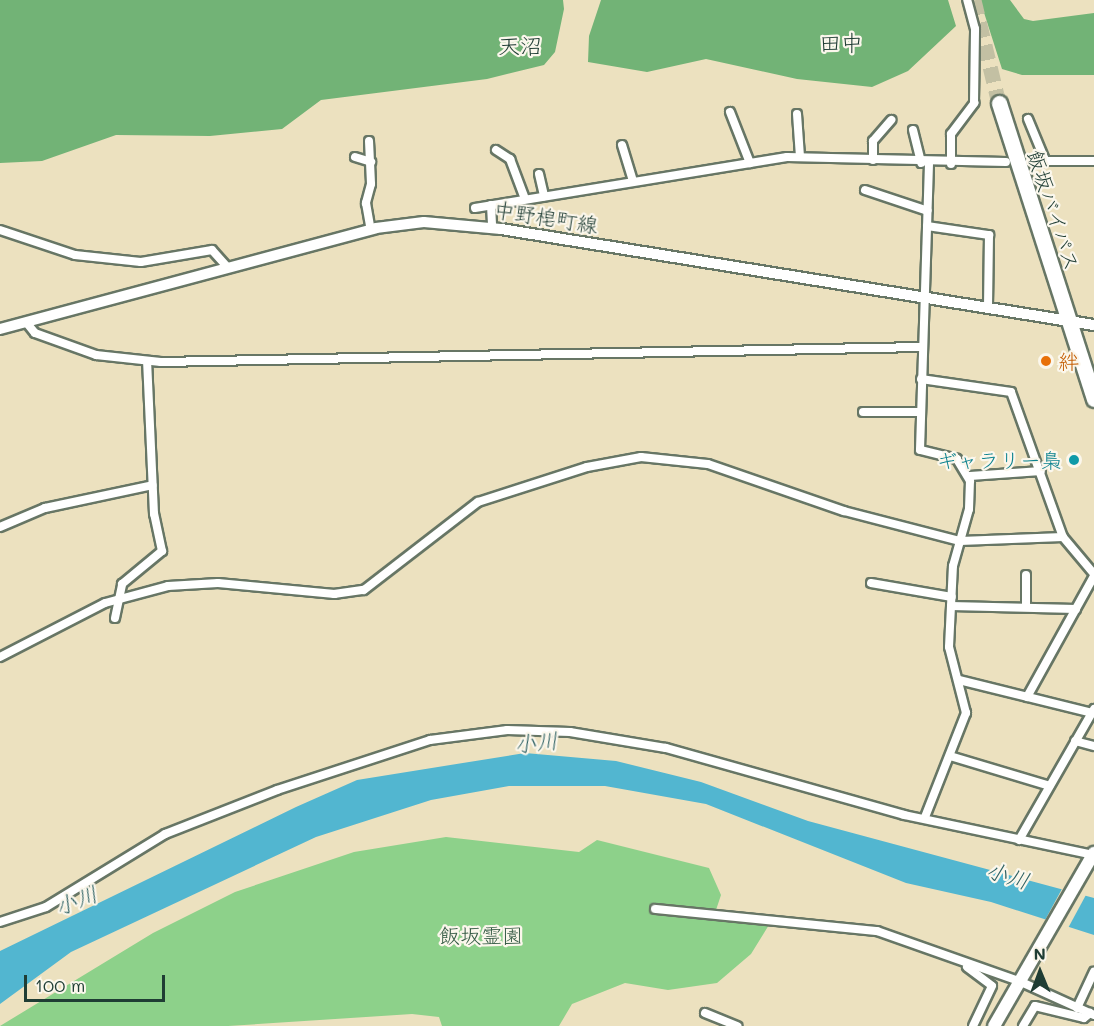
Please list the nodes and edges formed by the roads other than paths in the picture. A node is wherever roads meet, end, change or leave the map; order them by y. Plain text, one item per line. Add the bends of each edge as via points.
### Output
1 (967, 0) edge
2 (999, 103) tunnel mouth
3 (730, 112) dead end
4 (797, 114) dead end
5 (1028, 119) dead end
6 (891, 120) dead end
7 (913, 130) dead end
8 (369, 141) dead end
9 (622, 145) dead end
10 (496, 150) dead end
11 (800, 157) junction
12 (355, 158) dead end
13 (873, 160) junction
14 (1046, 160) junction
15 (1029, 161) dead end
16 (1094, 161) edge
17 (371, 162) junction
18 (1006, 162) dead end
19 (750, 163) junction
20 (925, 164) junction
21 (951, 164) junction
22 (538, 174) dead end
23 (633, 181) junction
24 (865, 190) dead end
25 (544, 196) junction
26 (525, 199) junction
27 (491, 205) junction
28 (475, 208) dead end
29 (927, 211) junction
30 (927, 226) junction
31 (492, 227) junction
32 (0, 230) edge
33 (371, 230) junction
34 (228, 268) junction
35 (924, 297) junction
36 (988, 308) junction
37 (1068, 321) junction
38 (26, 322) junction
39 (1094, 325) edge
40 (0, 329) edge
41 (922, 347) junction
42 (147, 361) junction
43 (921, 379) junction
44 (1094, 399) edge
45 (920, 411) junction
46 (863, 412) dead end
47 (1041, 471) junction
48 (970, 476) junction
49 (153, 485) junction
50 (0, 527) edge
51 (1063, 537) junction
52 (960, 541) junction
53 (1026, 575) dead end
54 (1094, 575) edge
55 (871, 583) dead end
56 (118, 598) junction
57 (951, 601) junction
58 (1026, 608) junction
59 (1076, 609) junction
60 (115, 618) dead end
61 (0, 657) edge
62 (959, 680) junction
63 (1027, 697) junction
64 (1093, 711) edge
65 (1075, 741) junction
66 (1094, 746) edge
67 (950, 756) junction
68 (1050, 786) junction
69 (925, 818) junction
70 (1018, 840) junction
71 (1093, 856) edge
72 (654, 909) dead end
73 (0, 922) edge
74 (967, 966) junction
75 (1094, 972) edge
76 (1019, 981) junction
77 (1077, 1008) junction
78 (705, 1013) dead end
79 (1092, 1014) edge
80 (738, 1026) edge
81 (974, 1026) edge
82 (994, 1026) edge
83 (1023, 1026) edge

1 - 21 street via 975,29 974,103 951,134
2 - 37 highway, 飯坂バイパス
3 - 19 street
4 - 11 street
5 - 14 street
6 - 13 street via 873,141
7 - 20 street
8 - 17 street
9 - 23 street
10 - 26 street via 510,159
11 - 13 street
11 - 19 street
12 - 17 street
13 - 20 street
14 - 15 street
14 - 16 street
17 - 33 street via 366,203
18 - 21 street
19 - 23 street
20 - 21 street
20 - 29 street
22 - 25 street
23 - 25 street
24 - 29 street
25 - 26 street
26 - 27 street
27 - 28 street
27 - 31 street
29 - 30 street
30 - 35 street
30 - 36 street via 989,235
31 - 33 main road, 中野梍町線 via 424,222
31 - 35 main road, 中野梍町線
32 - 34 street via 75,255 141,262 212,250
33 - 34 main road, 中野梍町線
34 - 38 main road, 中野梍町線
35 - 36 main road, 中野梍町線
35 - 41 street
36 - 37 main road, 中野梍町線
37 - 39 main road, 中野梍町線
37 - 44 highway, 飯坂バイパス
38 - 40 main road, 中野梍町線
38 - 42 street via 35,333 96,355
41 - 42 street
41 - 43 street
42 - 49 street
43 - 45 street
43 - 47 street via 1011,392
45 - 46 street
45 - 48 street via 920,450 945,453
47 - 48 street
47 - 51 street
48 - 52 street
49 - 50 street via 45,508
49 - 56 street via 161,555 122,584
51 - 52 street
51 - 54 street
52 - 56 street via 844,511 708,464 641,457 587,467 478,502 364,590 334,594 191,583
52 - 57 street
53 - 58 street
54 - 59 street
55 - 57 street
56 - 60 street
56 - 61 street
57 - 58 street
57 - 62 street via 949,647
58 - 59 street
59 - 63 street
62 - 63 street
62 - 67 street via 966,713
63 - 64 street
64 - 65 street
65 - 66 street
65 - 68 street
67 - 68 street
67 - 69 street
68 - 70 street
69 - 70 street
69 - 73 street via 625,740 538,729 479,732 374,755 174,831 46,907
70 - 71 street
71 - 76 main road
72 - 74 street via 869,929
74 - 76 street
74 - 81 street via 992,986
75 - 77 street
76 - 77 street
76 - 82 main road
77 - 79 street
78 - 80 street
79 - 83 street via 1084,1018 1035,1006

